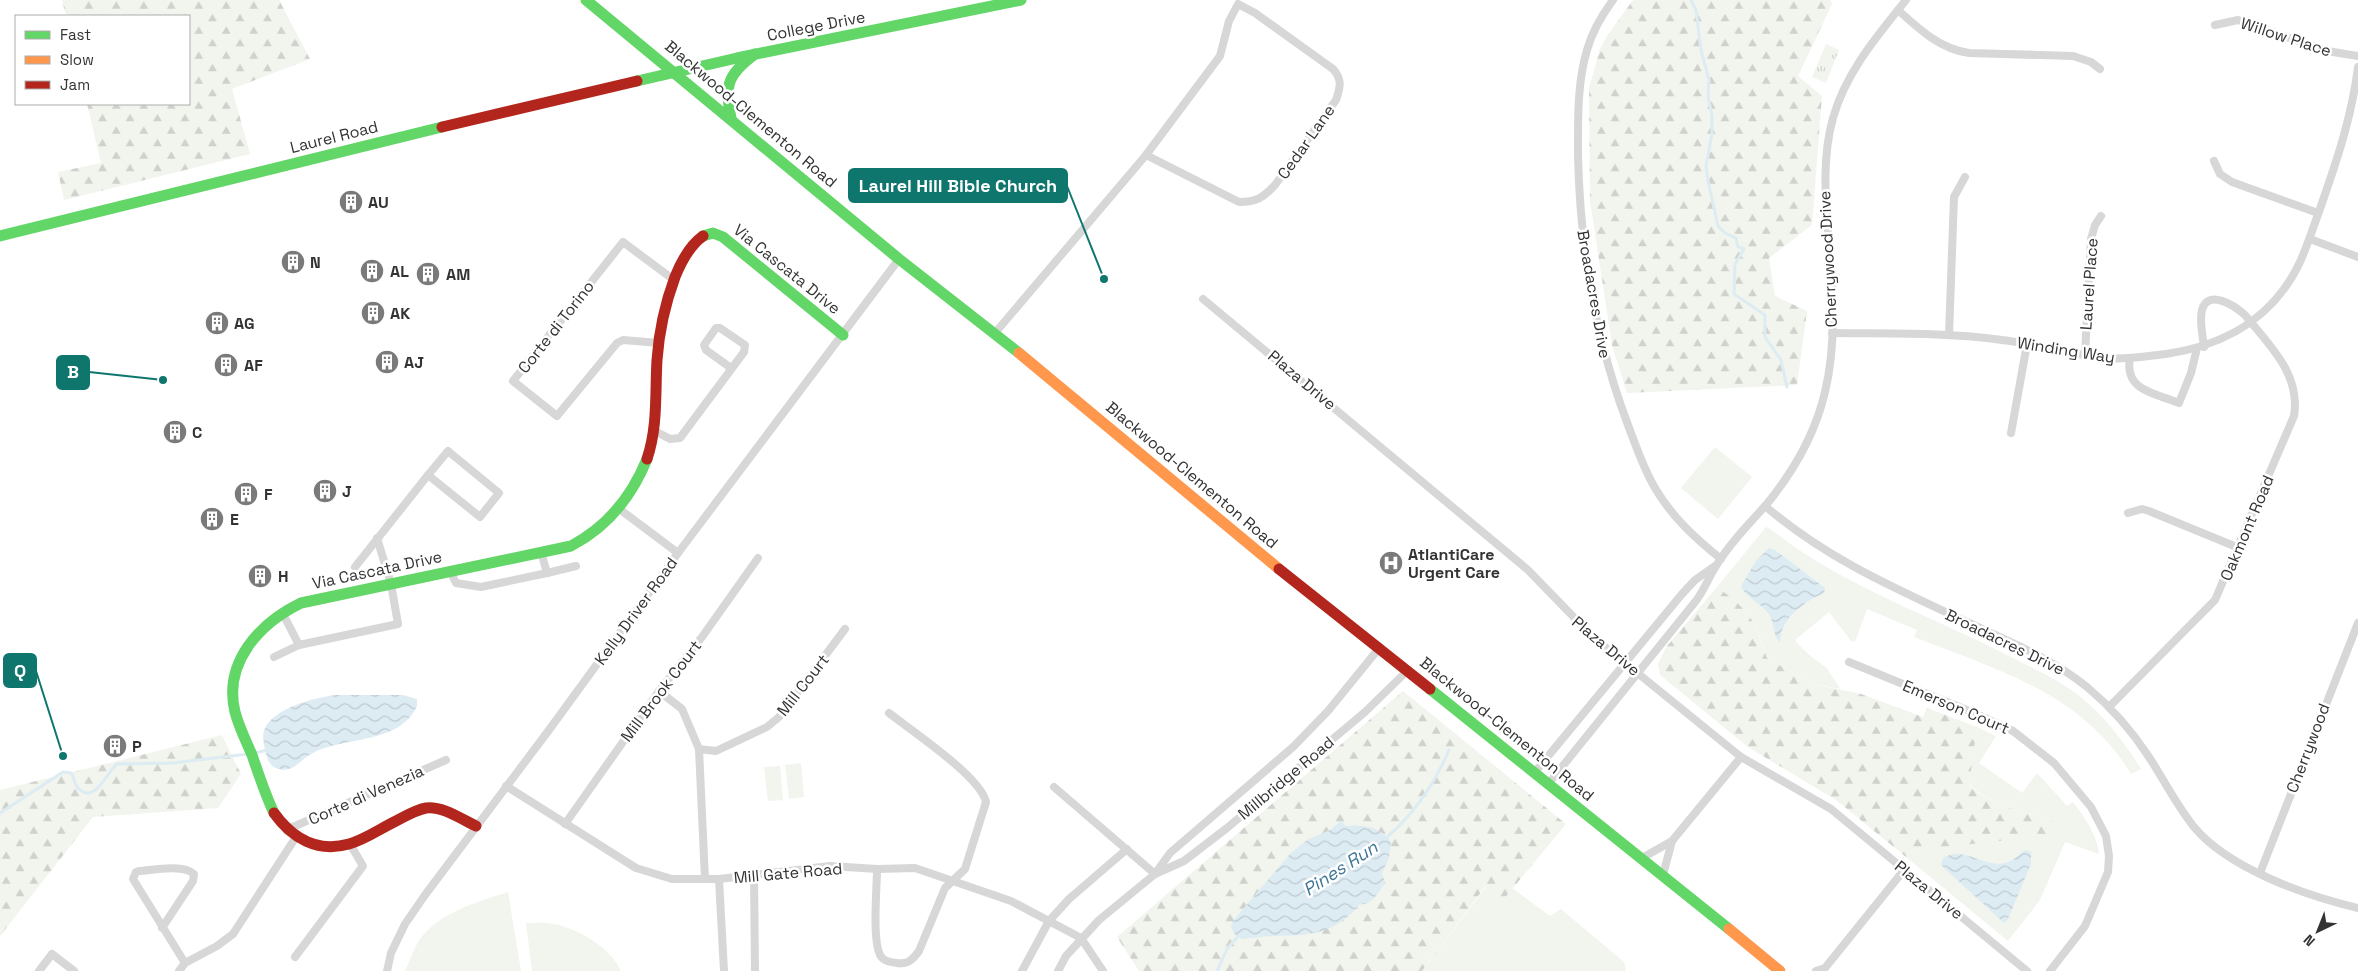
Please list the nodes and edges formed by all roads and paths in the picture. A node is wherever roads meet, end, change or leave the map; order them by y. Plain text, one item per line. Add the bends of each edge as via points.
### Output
1 (586, 0) edge
2 (1021, 0) edge
3 (1613, 0) edge
4 (1906, 0) edge
5 (1898, 10) junction
6 (2215, 25) dead end
7 (755, 54) junction
8 (2358, 56) edge
9 (2358, 67) edge
10 (2100, 69) dead end
11 (676, 72) junction
12 (2354, 115) edge
13 (731, 118) junction
14 (1146, 155) junction
15 (2214, 161) dead end
16 (1965, 176) dead end
17 (2318, 213) junction
18 (2101, 216) dead end
19 (0, 236) edge
20 (2310, 239) junction
21 (2358, 257) edge
22 (899, 259) junction
23 (674, 280) junction
24 (1203, 299) dead end
25 (2251, 322) junction
26 (996, 333) junction
27 (1832, 333) junction
28 (843, 335) junction
29 (1949, 335) junction
30 (659, 343) junction
31 (2027, 344) junction
32 (2201, 347) junction
33 (2085, 355) junction
34 (2130, 358) junction
35 (731, 368) junction
36 (655, 431) junction
37 (2011, 432) dead end
38 (428, 475) junction
39 (1765, 506) junction
40 (618, 508) junction
41 (2128, 513) dead end
42 (377, 538) junction
43 (2239, 548) junction
44 (541, 552) junction
45 (678, 552) junction
46 (758, 558) dead end
47 (1721, 559) junction
48 (576, 566) dead end
49 (1715, 566) junction
50 (354, 567) dead end
51 (450, 571) junction
52 (547, 574) junction
53 (391, 584) junction
54 (282, 612) junction
55 (2358, 623) edge
56 (845, 629) dead end
57 (299, 645) junction
58 (1380, 648) junction
59 (274, 657) dead end
60 (1626, 662) junction
61 (1849, 662) dead end
62 (1408, 670) junction
63 (1638, 673) junction
64 (659, 691) junction
65 (2109, 707) junction
66 (889, 713) dead end
67 (699, 749) junction
68 (1741, 757) junction
69 (446, 760) dead end
70 (1535, 772) junction
71 (1549, 783) junction
72 (506, 786) junction
73 (1054, 787) dead end
74 (565, 824) junction
75 (476, 826) junction
76 (286, 830) junction
77 (296, 837) junction
78 (1672, 841) junction
79 (350, 844) junction
80 (1126, 849) junction
81 (1642, 858) junction
82 (877, 869) junction
83 (1904, 870) junction
84 (2260, 873) junction
85 (754, 874) junction
86 (1155, 874) junction
87 (1663, 875) junction
88 (705, 879) junction
89 (719, 880) junction
90 (954, 880) junction
91 (2358, 908) edge
92 (1049, 921) junction
93 (162, 928) junction
94 (1081, 938) junction
95 (294, 957) dead end
96 (185, 963) junction
97 (1825, 969) edge
98 (39, 971) edge
99 (74, 971) edge
100 (179, 971) edge
101 (387, 971) edge
102 (724, 971) edge
103 (755, 971) edge
104 (1022, 971) edge
105 (1058, 971) edge
106 (1104, 971) edge
107 (1780, 971) edge
108 (1816, 971) edge
109 (2028, 971) edge
110 (2050, 971) edge

1 - 11 main road, Blackwood-Clementon Road
2 - 7 main road, College Drive
3 - 47 street, Broadacres Drive via 1598,23 1587,50 1578,112 1580,207 1595,313 1609,371 1648,474 1683,526
4 - 5 street, Cherrywood Drive
5 - 10 street via 1932,39 1954,50 2073,56
5 - 27 street, Cherrywood Drive via 1851,75 1828,136 1824,182
6 - 8 street, Willow Place via 2238,20 2327,51
7 - 11 main road, College Drive
7 - 13 main road via 736,69 728,82
9 - 12 street, Winding Way
11 - 13 main road, Blackwood-Clementon Road
11 - 19 main road, Laurel Road
12 - 17 street, Winding Way
13 - 22 main road, Blackwood-Clementon Road
14 - 14 street, Cedar Lane via 1220,56 1229,21 1238,4 1255,12 1334,69 1339,76 1336,100 1275,185 1254,202 1239,202
14 - 26 street, Cedar Lane
15 - 17 street via 2220,174 2232,182
16 - 29 street via 1954,197
17 - 20 street, Winding Way
18 - 33 street, Laurel Place via 2091,239
20 - 21 street
20 - 25 street, Winding Way via 2282,291
22 - 26 main road, Blackwood-Clementon Road
22 - 28 street, Kelly Driver Road
23 - 28 main road, Via Cascata Drive via 696,241 713,233 723,237
23 - 30 main road, Via Cascata Drive via 664,308
23 - 30 street, Corte di Torino via 623,242 513,381 557,416 617,343 623,340
24 - 60 street, Plaza Drive via 1496,541 1593,637
25 - 32 street, Winding Way
25 - 32 street, Oakmont Road via 2232,304 2218,299 2210,301 2204,305 2202,314
25 - 43 street, Oakmont Road via 2288,371 2295,407 2291,424
26 - 58 main road, Blackwood-Clementon Road via 1289,577
27 - 29 street, Winding Way
27 - 39 street, Cherrywood Drive via 1828,383 1812,432 1793,469
28 - 45 street, Kelly Driver Road
29 - 31 street, Winding Way
30 - 36 main road, Via Cascata Drive
31 - 33 street, Winding Way
31 - 37 street
32 - 34 street, Winding Way
32 - 34 street via 2179,403 2133,382 2129,374
33 - 34 street, Winding Way
35 - 35 street via 745,346 716,328 704,345 706,350
35 - 36 street via 680,438 670,439
36 - 40 main road, Via Cascata Drive via 647,460
38 - 38 street via 448,451 500,493 480,517
38 - 42 street
39 - 47 street, Cherrywood Drive
39 - 65 street, Broadacres Drive via 1840,561 2057,666
40 - 44 main road, Via Cascata Drive via 579,543
40 - 45 street
41 - 43 street via 2149,510
42 - 50 street
42 - 53 street
43 - 65 street, Oakmont Road via 2210,608
44 - 51 main road, Via Cascata Drive
44 - 52 street
45 - 72 street, Kelly Driver Road
46 - 64 street, Mill Brook Court
47 - 49 street, Cherrywood Drive
48 - 52 street
49 - 60 street, Cherrywood Drive via 1688,588
49 - 63 street, Cherrywood Drive via 1695,602
51 - 52 street via 456,583 481,587
51 - 53 main road, Via Cascata Drive
53 - 54 main road, Via Cascata Drive via 312,599
53 - 57 street via 398,624
54 - 57 street
54 - 76 main road, Via Cascata Drive via 243,652 236,669 233,703 272,812
55 - 84 street, Cherrywood
56 - 67 street, Mill Court via 779,717 767,727 716,751
57 - 59 street
58 - 62 main road, Blackwood-Clementon Road
58 - 86 street, Millbridge Road via 1328,711 1293,747 1170,853
60 - 63 street, Plaza Drive
60 - 70 street, Cherrywood Drive
61 - 110 street, Emerson Court via 2012,731 2054,763 2095,813 2108,841 2108,872 2086,926
62 - 70 main road, Blackwood-Clementon Road
62 - 86 street, Millbridge Road via 1365,712 1226,828 1184,861
63 - 68 street, Plaza Drive
63 - 71 street, Cherrywood Drive
64 - 67 street via 682,709
64 - 74 street, Mill Brook Court
65 - 84 street, Broadacres Drive via 2141,745 2195,828 2221,852
66 - 90 street via 966,774 984,793 986,802 965,869
67 - 88 street
68 - 78 street
68 - 83 street, Plaza Drive via 1831,809
69 - 76 street, Corte di Venezia
70 - 71 main road, Blackwood-Clementon Road
71 - 81 main road, Blackwood-Clementon Road
72 - 74 street, Mill Gate Road
72 - 75 street, Kelly Driver Road
73 - 80 street
74 - 88 street, Mill Gate Road via 636,868 672,879
75 - 79 main road, Via Cascata Drive via 445,811 428,808 413,812
75 - 101 street, Kelly Driver Road via 404,924
76 - 77 main road, Via Cascata Drive
77 - 79 main road, Via Cascata Drive via 319,847
77 - 96 street via 233,934
78 - 81 street
78 - 87 street
79 - 95 street via 362,866
80 - 86 street
80 - 92 street
81 - 87 main road, Blackwood-Clementon Road
82 - 85 street, Mill Gate Road via 830,866
82 - 90 street, Mill Gate Road via 916,868
82 - 90 street via 880,956 892,962 912,960 945,888
83 - 97 street
83 - 109 street, Plaza Drive
84 - 91 street, Broadacres Drive via 2297,890
85 - 89 street, Mill Gate Road
85 - 103 street
86 - 94 street, Millbridge Road
87 - 107 main road, Blackwood-Clementon Road
88 - 89 street, Mill Gate Road
89 - 102 street
90 - 92 street, Mill Gate Road via 1012,901
92 - 94 street, Mill Gate Road
92 - 104 street
93 - 93 street via 134,884 133,876 144,870 191,871 193,881
93 - 96 street
94 - 105 street, Millbridge Road
94 - 106 street
96 - 100 street
97 - 108 street
98 - 99 street via 52,954

